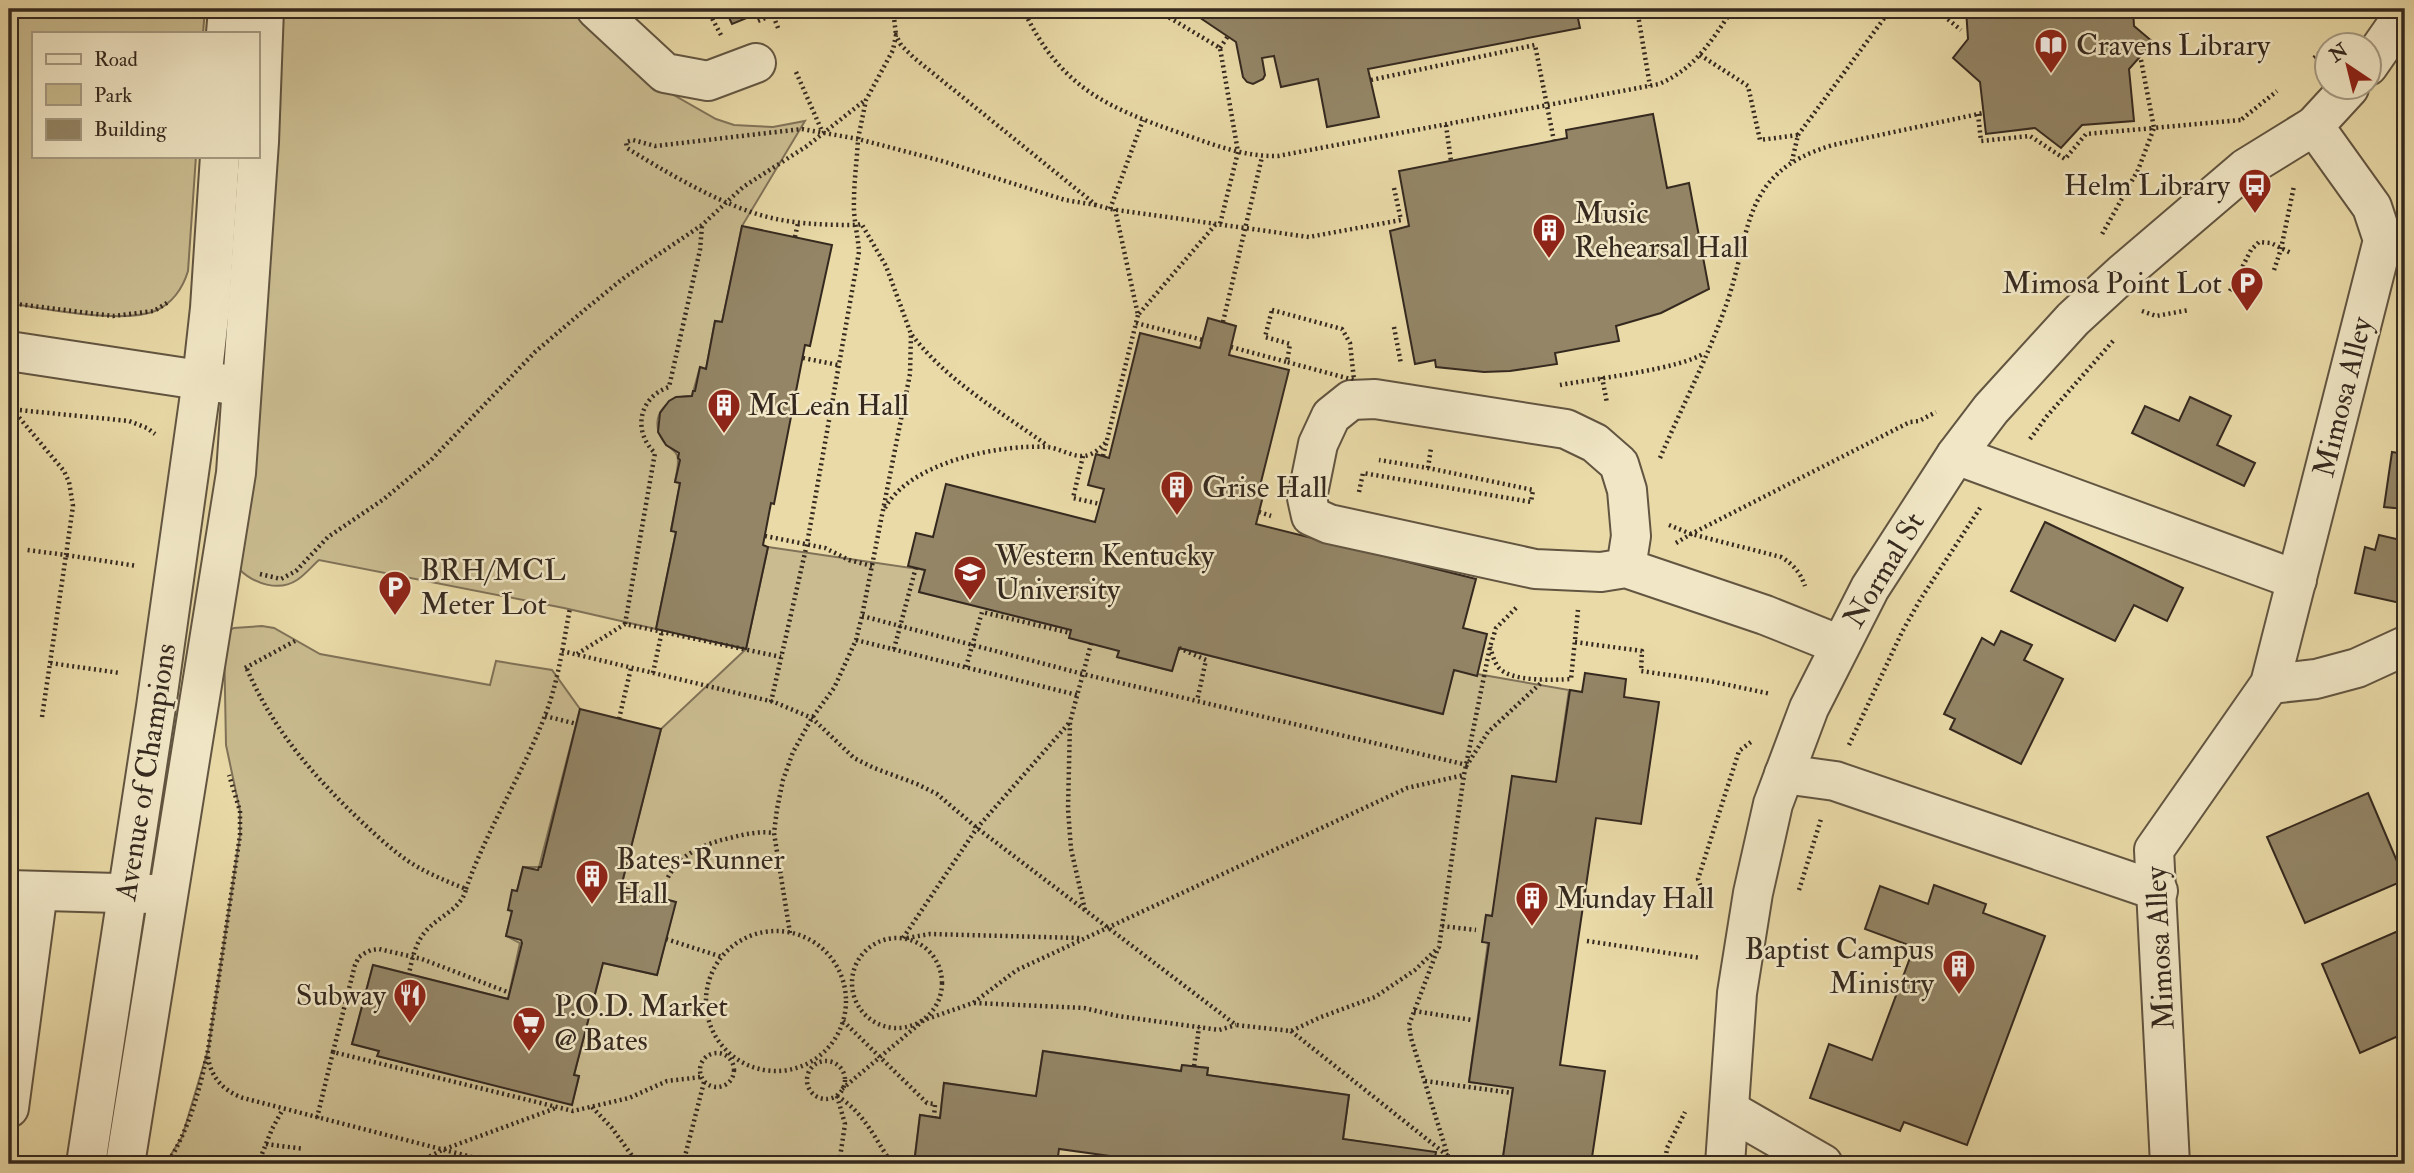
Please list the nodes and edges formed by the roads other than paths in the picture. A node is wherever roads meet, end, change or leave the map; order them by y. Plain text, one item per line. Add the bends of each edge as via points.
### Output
1 (228, 9) edge
2 (264, 9) edge
3 (596, 9) edge
4 (2405, 13) edge
5 (226, 32) edge
6 (2382, 46) edge
7 (756, 63) dead end
8 (2336, 102) edge
9 (2314, 126) junction
10 (259, 142) edge
11 (220, 158) edge
12 (258, 158) edge
13 (2394, 241) edge
14 (9, 351) edge
15 (202, 380) junction
16 (242, 386) junction
17 (1956, 455) junction
18 (1626, 568) junction
19 (2297, 580) junction
20 (1840, 645) junction
21 (2405, 646) edge
22 (2270, 684) junction
23 (1784, 774) junction
24 (23, 890) edge
25 (2158, 891) junction
26 (128, 893) junction
27 (169, 895) junction
28 (9, 1108) edge
29 (1728, 1110) junction
30 (86, 1164) edge
31 (125, 1164) edge
32 (1725, 1164) edge
33 (1823, 1164) edge
34 (2170, 1164) edge

1 - 5 street
2 - 10 street, Avenue of Champions
3 - 7 street via 665,73 708,81
4 - 6 street
8 - 9 street, Normal St
9 - 13 street, Mimosa Alley
9 - 17 street, Normal St via 2246,169 2083,310 1991,409
11 - 15 street, Avenue of Champions
12 - 16 street, Avenue of Champions
13 - 19 street, Mimosa Alley
14 - 15 street
15 - 16 street
15 - 26 street, Avenue of Champions
16 - 27 street, Avenue of Champions via 236,473
17 - 19 street
17 - 20 street, Normal St via 1870,588
18 - 18 street via 1631,536 1627,490 1619,464 1595,443 1566,429 1375,399 1350,400 1331,416 1318,444 1307,498 1311,516 1329,524 1535,569 1601,572
18 - 20 street
19 - 22 street, Mimosa Alley
20 - 23 street, Normal St
21 - 22 street via 2357,668
22 - 25 street, Mimosa Alley via 2154,850
23 - 25 street via 1835,780
23 - 29 street, Normal St via 1753,892 1737,993
24 - 26 street
24 - 28 street
25 - 34 street, Mimosa Alley
26 - 27 street
26 - 30 street, Avenue of Champions
27 - 31 street, Avenue of Champions
29 - 32 street, Normal St
29 - 33 street

